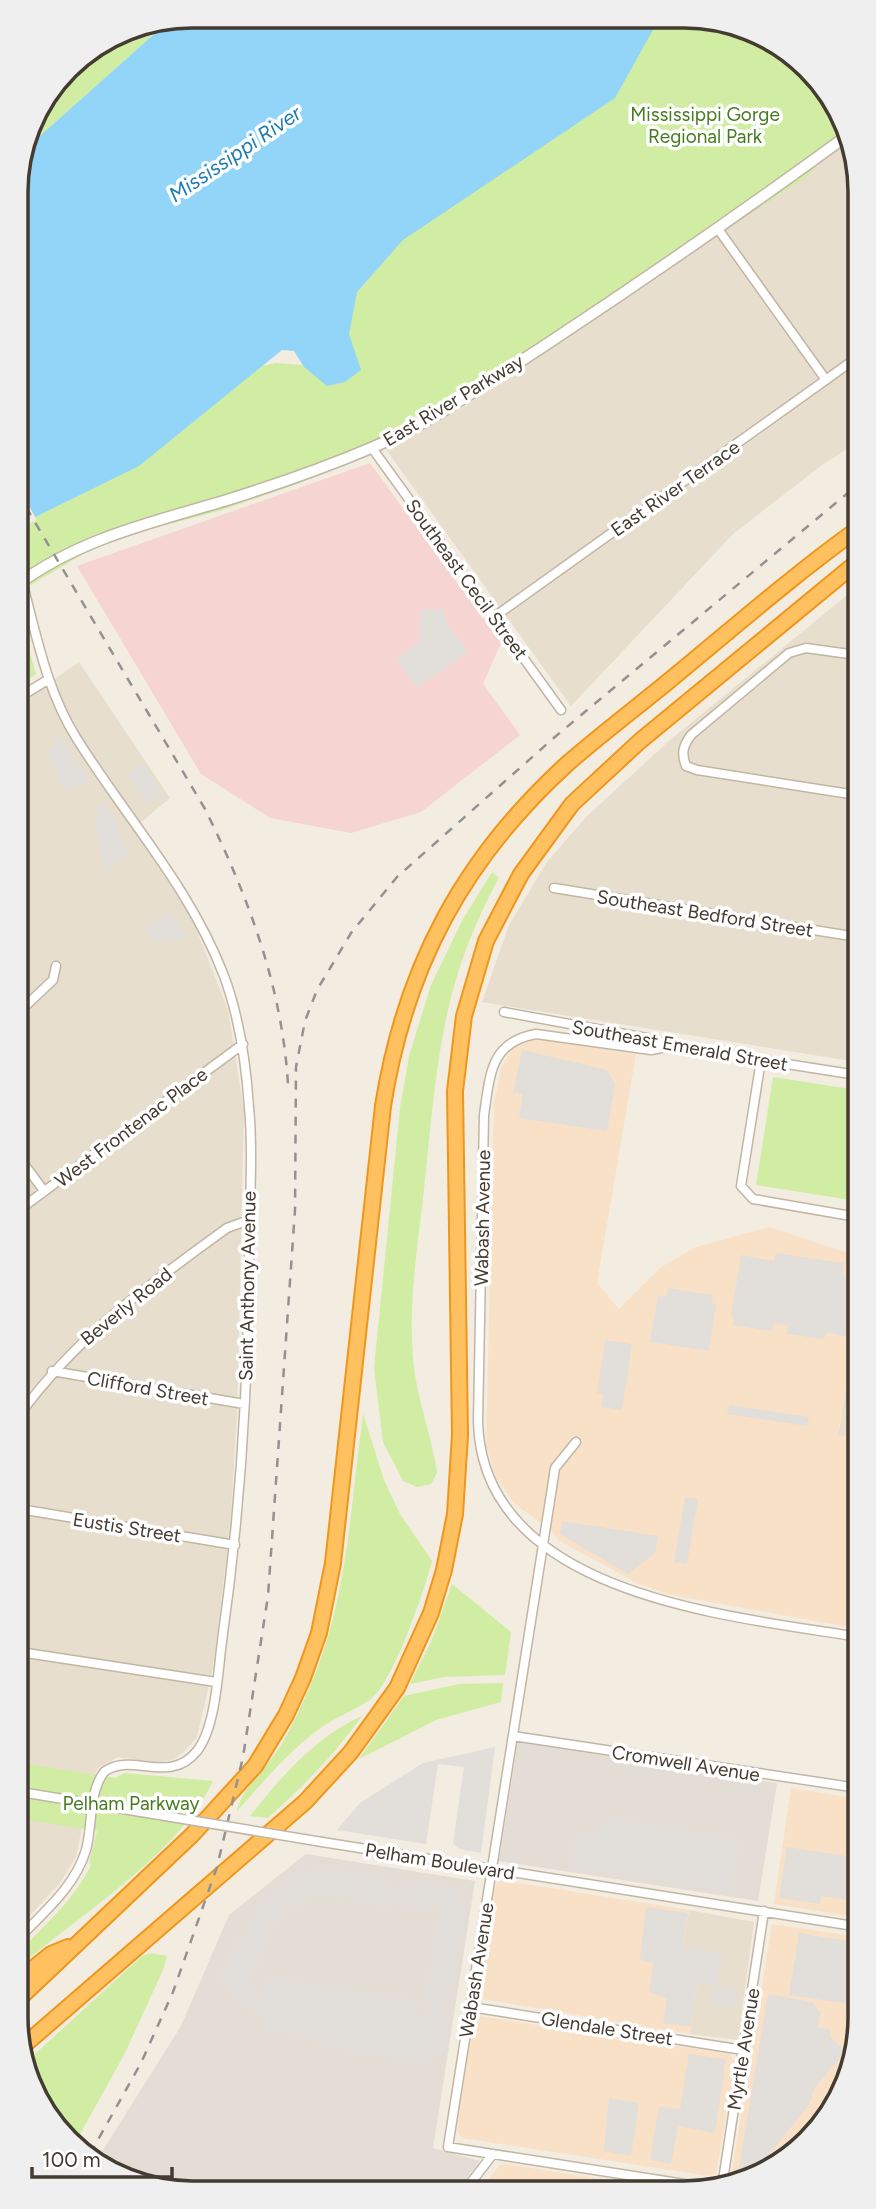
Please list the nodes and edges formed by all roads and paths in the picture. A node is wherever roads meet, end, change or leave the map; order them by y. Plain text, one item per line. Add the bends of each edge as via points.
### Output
1 (839, 141) edge
2 (718, 229) junction
3 (848, 364) edge
4 (826, 380) junction
5 (372, 448) junction
6 (848, 537) edge
7 (848, 570) edge
8 (28, 578) edge
9 (28, 609) edge
10 (494, 617) junction
11 (848, 655) edge
12 (49, 679) junction
13 (28, 692) edge
14 (561, 710) dead end
15 (848, 794) edge
16 (554, 888) dead end
17 (848, 936) edge
18 (56, 966) dead end
19 (28, 1004) edge
20 (504, 1012) dead end
21 (243, 1044) junction
22 (672, 1046) junction
23 (761, 1060) junction
24 (848, 1074) edge
25 (28, 1169) edge
26 (44, 1191) junction
27 (28, 1203) edge
28 (848, 1215) edge
29 (250, 1220) junction
30 (52, 1371) junction
31 (28, 1403) edge
32 (244, 1404) junction
33 (576, 1442) dead end
34 (28, 1510) edge
35 (543, 1543) junction
36 (235, 1545) junction
37 (848, 1635) edge
38 (28, 1653) edge
39 (216, 1682) junction
40 (514, 1732) junction
41 (848, 1786) edge
42 (28, 1793) edge
43 (93, 1803) junction
44 (491, 1868) junction
45 (764, 1911) junction
46 (848, 1925) edge
47 (28, 1929) edge
48 (79, 1943) junction
49 (28, 1972) edge
50 (28, 1991) edge
51 (471, 2007) junction
52 (29, 2040) edge
53 (743, 2050) junction
54 (493, 2154) junction
55 (724, 2176) edge
56 (472, 2181) edge
57 (657, 2181) edge

1 - 2 street, East River Parkway
2 - 4 street
2 - 5 street, East River Parkway via 463,399
3 - 4 street, East River Terrace
4 - 10 street, East River Terrace
5 - 8 street, East River Parkway via 240,496 114,533 73,550
5 - 10 street, Southeast Cecil Street
6 - 48 highway via 568,764 490,846 442,920 405,1006 388,1075 333,1563 306,1670 286,1715 243,1781
7 - 52 highway via 640,741 578,799 533,855 491,930 471,984 457,1061 454,1135 460,1435 456,1514 431,1613 397,1688 351,1752 305,1802
9 - 12 street, Saint Anthony Avenue
10 - 14 street, Southeast Cecil Street
11 - 15 street via 806,648 789,653 691,734 684,746 686,766
12 - 13 street
12 - 21 street, Saint Anthony Avenue via 76,737 175,877 198,918 231,994
16 - 17 street, Southeast Bedford Street
18 - 19 street via 53,980
20 - 22 street, Southeast Emerald Street
21 - 26 street, West Frontenac Place
21 - 29 street, Saint Anthony Avenue via 250,1111
22 - 23 street, Southeast Emerald Street
22 - 35 street, Wabash Avenue via 651,1050 536,1034 505,1046 489,1078 484,1115 479,1439 485,1469 498,1495
23 - 24 street, Southeast Emerald Street
23 - 28 street via 741,1186 753,1199
25 - 26 street
26 - 27 street, West Frontenac Place
29 - 30 street, Beverly Road via 227,1228 126,1302
29 - 32 street, Saint Anthony Avenue
30 - 31 street, Beverly Road
30 - 32 street, Clifford Street
32 - 36 street, Saint Anthony Avenue
33 - 35 street, Wabash Avenue via 555,1468
34 - 36 street, Eustis Street
35 - 37 street via 624,1588 704,1612
35 - 40 street, Wabash Avenue
36 - 39 street, Saint Anthony Avenue
38 - 39 street
39 - 43 street, Saint Anthony Avenue via 207,1729 197,1751 171,1767 111,1767 101,1775
40 - 41 street, Cromwell Avenue
40 - 44 street, Wabash Avenue
42 - 43 street, Pelham Boulevard
43 - 44 street, Pelham Boulevard, bridge
43 - 47 street, Saint Anthony Avenue via 86,1849 76,1873
44 - 45 street, Pelham Boulevard
44 - 51 street, Wabash Avenue
45 - 46 street, Pelham Boulevard
45 - 53 street, Myrtle Avenue
48 - 49 highway via 51,1954
48 - 50 highway
51 - 53 street, Glendale Street
51 - 54 street, Wabash Avenue via 448,2147
53 - 55 street, Myrtle Avenue
54 - 56 street
54 - 57 street

